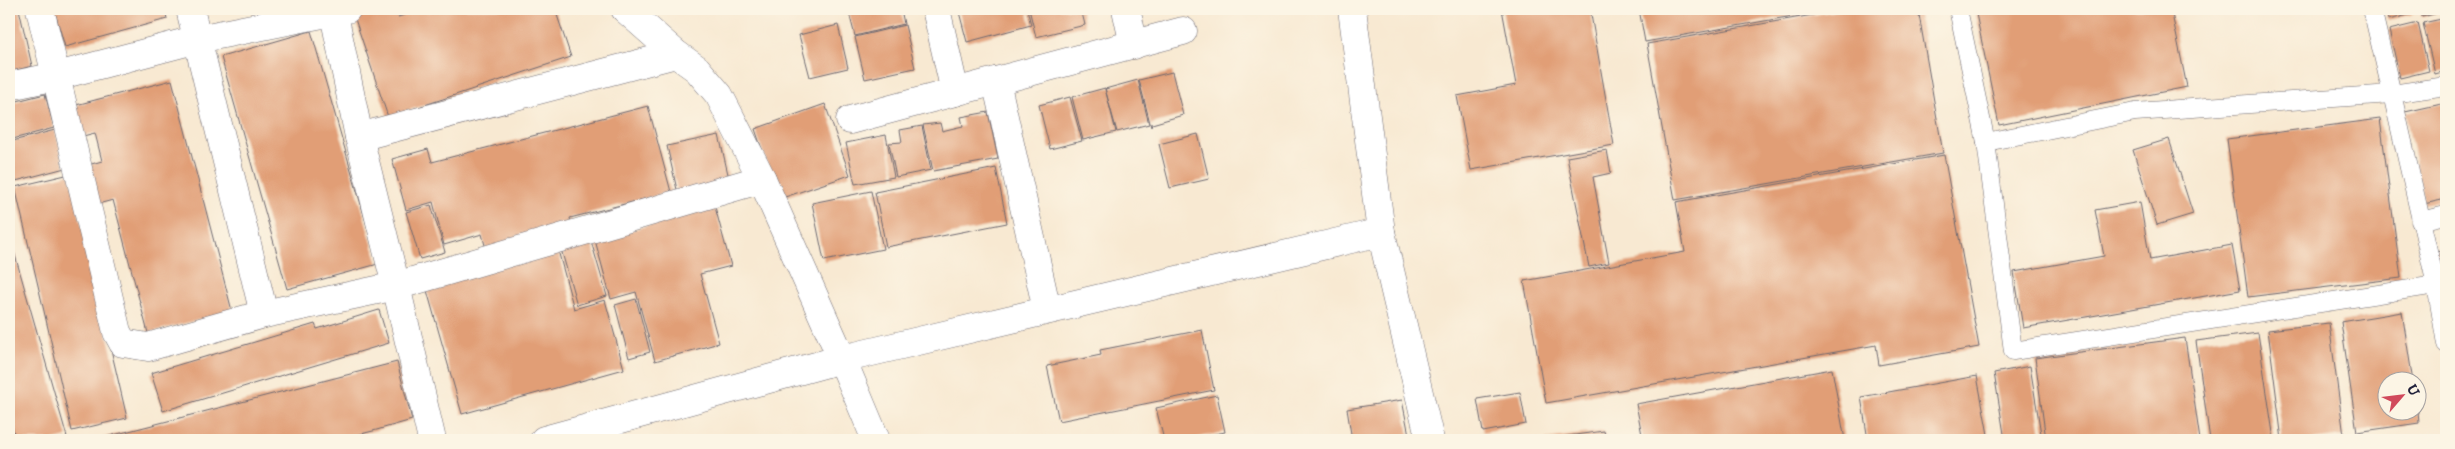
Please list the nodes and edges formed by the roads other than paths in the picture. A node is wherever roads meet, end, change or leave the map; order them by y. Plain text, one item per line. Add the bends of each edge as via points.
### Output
1 (40, 9) edge
2 (190, 9) edge
3 (625, 9) edge
4 (936, 9) edge
5 (1126, 9) edge
6 (1352, 9) edge
7 (1958, 9) edge
8 (2372, 9) edge
9 (338, 10) edge
10 (1184, 31) dead end
11 (198, 39) junction
12 (1134, 45) junction
13 (676, 54) junction
14 (57, 76) junction
15 (996, 81) junction
16 (9, 86) edge
17 (2446, 86) edge
18 (955, 92) junction
19 (2392, 94) junction
20 (850, 120) dead end
21 (358, 137) junction
22 (1986, 142) junction
23 (762, 179) junction
24 (2446, 215) edge
25 (2420, 221) junction
26 (1381, 232) junction
27 (2436, 285) junction
28 (396, 286) junction
29 (1048, 310) junction
30 (264, 314) junction
31 (2446, 344) edge
32 (842, 359) junction
33 (432, 440) edge
34 (544, 440) edge
35 (876, 440) edge
36 (1430, 440) edge

1 - 14 street
2 - 11 street
3 - 13 street
4 - 18 street
5 - 12 street
6 - 26 street
7 - 22 lane
8 - 19 lane
9 - 11 street
9 - 21 street
10 - 12 street
11 - 14 street
11 - 30 street
12 - 15 street
13 - 21 street
13 - 23 street via 697,69 719,96
14 - 16 street
14 - 30 street via 117,332 123,343 148,348
15 - 18 street
15 - 29 street
17 - 19 lane
18 - 20 street
19 - 22 lane via 2136,112
19 - 25 lane
21 - 28 street
22 - 27 lane via 2013,352
23 - 28 street
23 - 32 street
24 - 25 lane
25 - 27 lane
26 - 29 street
26 - 36 street
27 - 31 lane
28 - 30 street
28 - 33 street
29 - 32 street
32 - 34 street
32 - 35 street

